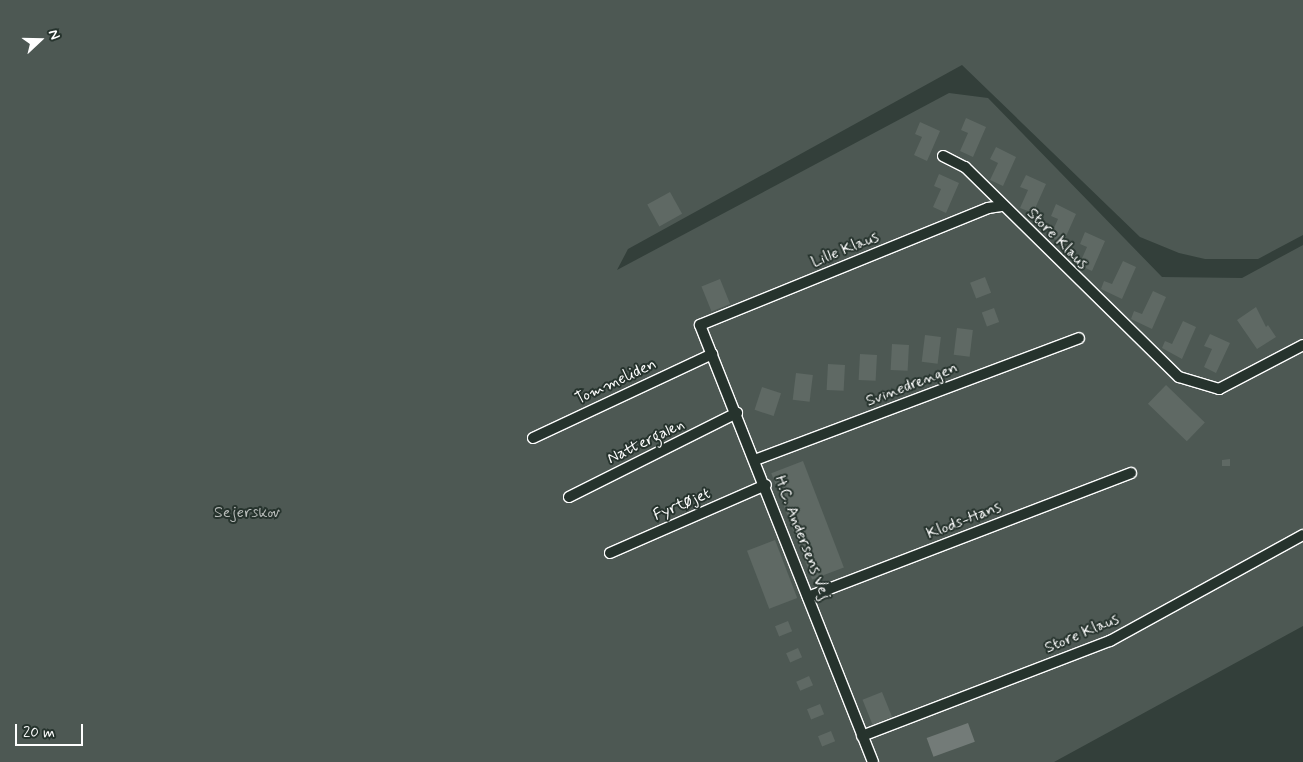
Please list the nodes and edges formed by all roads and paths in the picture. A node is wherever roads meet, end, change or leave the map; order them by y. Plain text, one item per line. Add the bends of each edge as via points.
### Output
1 (943, 156) dead end
2 (1003, 206) junction
3 (700, 325) joint
4 (1079, 338) dead end
5 (1303, 346) edge
6 (712, 354) junction
7 (736, 413) junction
8 (533, 438) dead end
9 (755, 460) junction
10 (1131, 474) dead end
11 (766, 485) junction
12 (569, 497) dead end
13 (1303, 535) edge
14 (610, 552) dead end
15 (808, 597) junction
16 (862, 736) junction
17 (873, 762) edge

1 - 2 lane, Store Klaus via 966,168
2 - 3 lane, Lille Klaus via 988,208
2 - 5 lane, Store Klaus via 1168,369 1193,384 1219,389
3 - 6 lane, H.C. Andersens Vej
4 - 9 lane, Svinedrengen
6 - 7 lane, H.C. Andersens Vej
6 - 8 lane, Tommeliden
7 - 9 lane, H.C. Andersens Vej
7 - 12 lane, Nattergalen
9 - 11 lane, H.C. Andersens Vej
10 - 15 lane, Klods-Hans
11 - 14 lane, Fyrtøjet
11 - 15 lane, H.C. Andersens Vej
13 - 16 lane, Store Klaus via 1110,641
15 - 16 lane, H.C. Andersens Vej
16 - 17 lane, H.C. Andersens Vej

